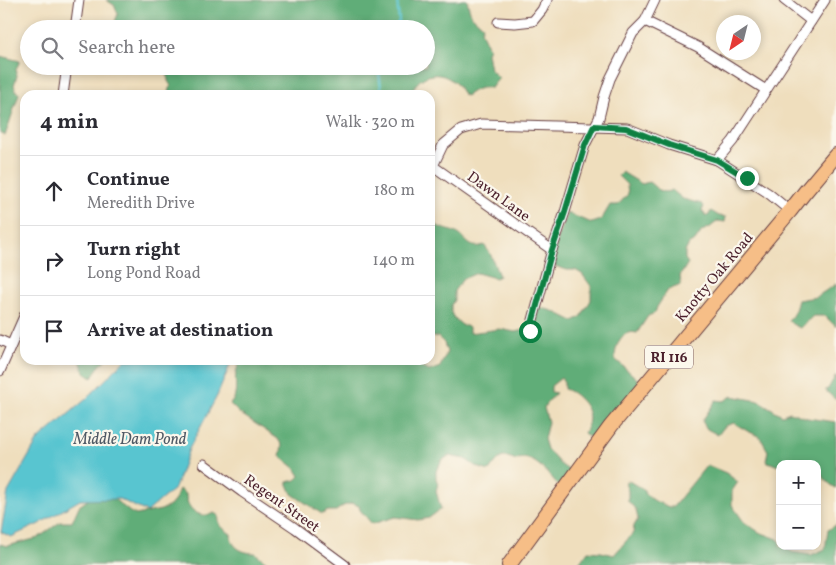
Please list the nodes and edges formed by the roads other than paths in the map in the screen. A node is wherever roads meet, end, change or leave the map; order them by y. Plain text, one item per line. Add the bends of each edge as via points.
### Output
1 (79, 0) edge
2 (547, 0) edge
3 (655, 0) edge
4 (784, 0) edge
5 (825, 0) edge
6 (76, 20) edge
7 (645, 21) junction
8 (811, 21) junction
9 (498, 22) dead end
10 (66, 75) edge
11 (64, 90) edge
12 (766, 90) junction
13 (594, 126) junction
14 (836, 155) edge
15 (435, 160) edge
16 (717, 160) junction
17 (435, 167) edge
18 (790, 211) junction
19 (552, 250) junction
20 (20, 325) edge
21 (530, 331) dead end
22 (0, 340) edge
23 (11, 345) junction
24 (0, 371) edge
25 (204, 464) dead end
26 (345, 565) edge
27 (509, 565) edge

1 - 6 street
2 - 9 street via 533,21
3 - 7 street
4 - 8 street
5 - 8 street
7 - 12 street via 698,47
7 - 13 street via 633,33 610,78
8 - 12 street
10 - 11 street
12 - 16 street
13 - 15 street via 481,124 461,130 444,145
13 - 16 street via 626,128
13 - 19 street
14 - 18 main road, Knotty Oak Road / RI 116
16 - 18 street
17 - 19 street, Dawn Lane
18 - 27 main road, Knotty Oak Road / RI 116 via 611,426
19 - 21 street
20 - 23 street
22 - 23 street
23 - 24 street
25 - 26 street, Regent Street

